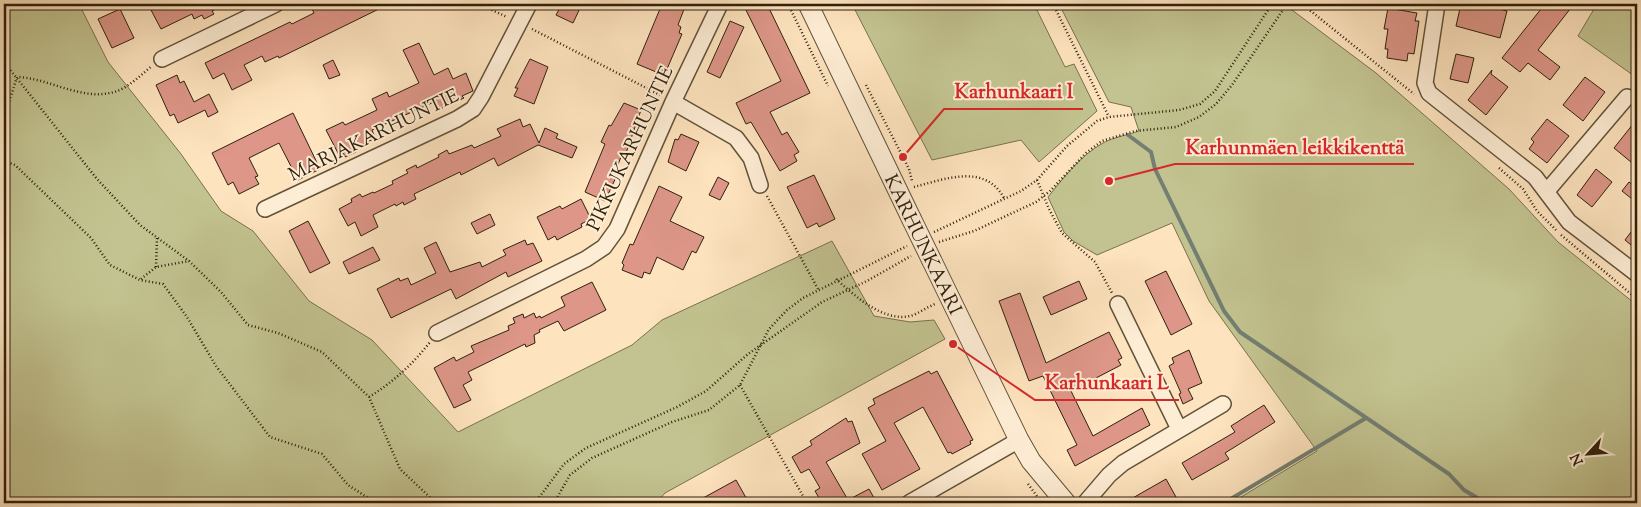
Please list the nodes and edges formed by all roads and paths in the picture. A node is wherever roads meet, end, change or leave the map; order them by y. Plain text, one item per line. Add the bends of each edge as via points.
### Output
1 (276, 4) edge
2 (479, 4) edge
3 (529, 4) edge
4 (720, 4) edge
5 (808, 4) edge
6 (1053, 4) edge
7 (1272, 4) edge
8 (1302, 4) edge
9 (1437, 4) edge
10 (520, 23) junction
11 (162, 59) joint
12 (4, 62) edge
13 (17, 77) junction
14 (1414, 94) dead end
15 (1628, 97) dead end
16 (673, 102) junction
17 (1109, 117) junction
18 (4, 118) edge
19 (4, 161) edge
20 (1494, 164) dead end
21 (1037, 180) junction
22 (760, 185) joint
23 (914, 187) dead end
24 (1547, 191) junction
25 (1004, 198) junction
26 (265, 209) dead end
27 (931, 234) dead end
28 (157, 238) junction
29 (915, 242) dead end
30 (189, 261) junction
31 (156, 267) junction
32 (1637, 274) edge
33 (836, 279) junction
34 (140, 280) junction
35 (818, 289) junction
36 (1637, 299) edge
37 (935, 304) dead end
38 (1118, 304) joint
39 (437, 333) joint
40 (740, 385) junction
41 (369, 397) junction
42 (1223, 404) dead end
43 (1180, 429) junction
44 (1019, 440) junction
45 (376, 503) edge
46 (436, 503) edge
47 (554, 503) edge
48 (807, 503) edge
49 (909, 503) edge
50 (1066, 503) edge
51 (1085, 503) edge

1 - 11 street
2 - 10 path
3 - 10 street, MARJAKARHUNTIE
4 - 16 street, PIKKUKARHUNTIE
5 - 44 street, KARHUNKAARI, bridge
6 - 17 path
7 - 17 path via 1215,91 1200,104 1179,110
8 - 14 path
9 - 24 street via 1425,83 1429,93 1523,167
10 - 16 path
10 - 26 street, MARJAKARHUNTIE via 473,109
11 - 13 path via 118,91 108,93 80,93
12 - 13 path
13 - 18 path
13 - 28 path via 97,179 140,225
15 - 24 street
16 - 22 street via 736,138 751,158
16 - 39 street, PIKKUKARHUNTIE via 617,229 604,247 586,260
17 - 21 path via 1085,130
19 - 34 path via 15,165 91,238 110,265
20 - 36 path via 1523,189 1537,211 1563,237
21 - 25 path
21 - 38 path via 1062,233 1095,262
22 - 35 path
23 - 25 path via 961,176 984,177 998,186
24 - 32 street via 1569,222
25 - 27 path
28 - 30 path
28 - 31 path
29 - 33 path
30 - 31 path
30 - 41 path via 221,292 248,325 278,333 322,352
31 - 34 path
33 - 35 path
33 - 37 path via 868,305 888,315 910,316
34 - 45 path via 163,284 187,316 216,366 270,437 322,454 348,485
35 - 40 path via 787,310 769,329
38 - 43 street
39 - 41 path via 421,354 384,388
40 - 47 path via 709,410 672,422 592,458 570,475
40 - 48 path
41 - 46 path via 400,469
42 - 43 street
43 - 51 street via 1123,463
44 - 49 street
44 - 50 street, KARHUNKAARI via 1031,461

